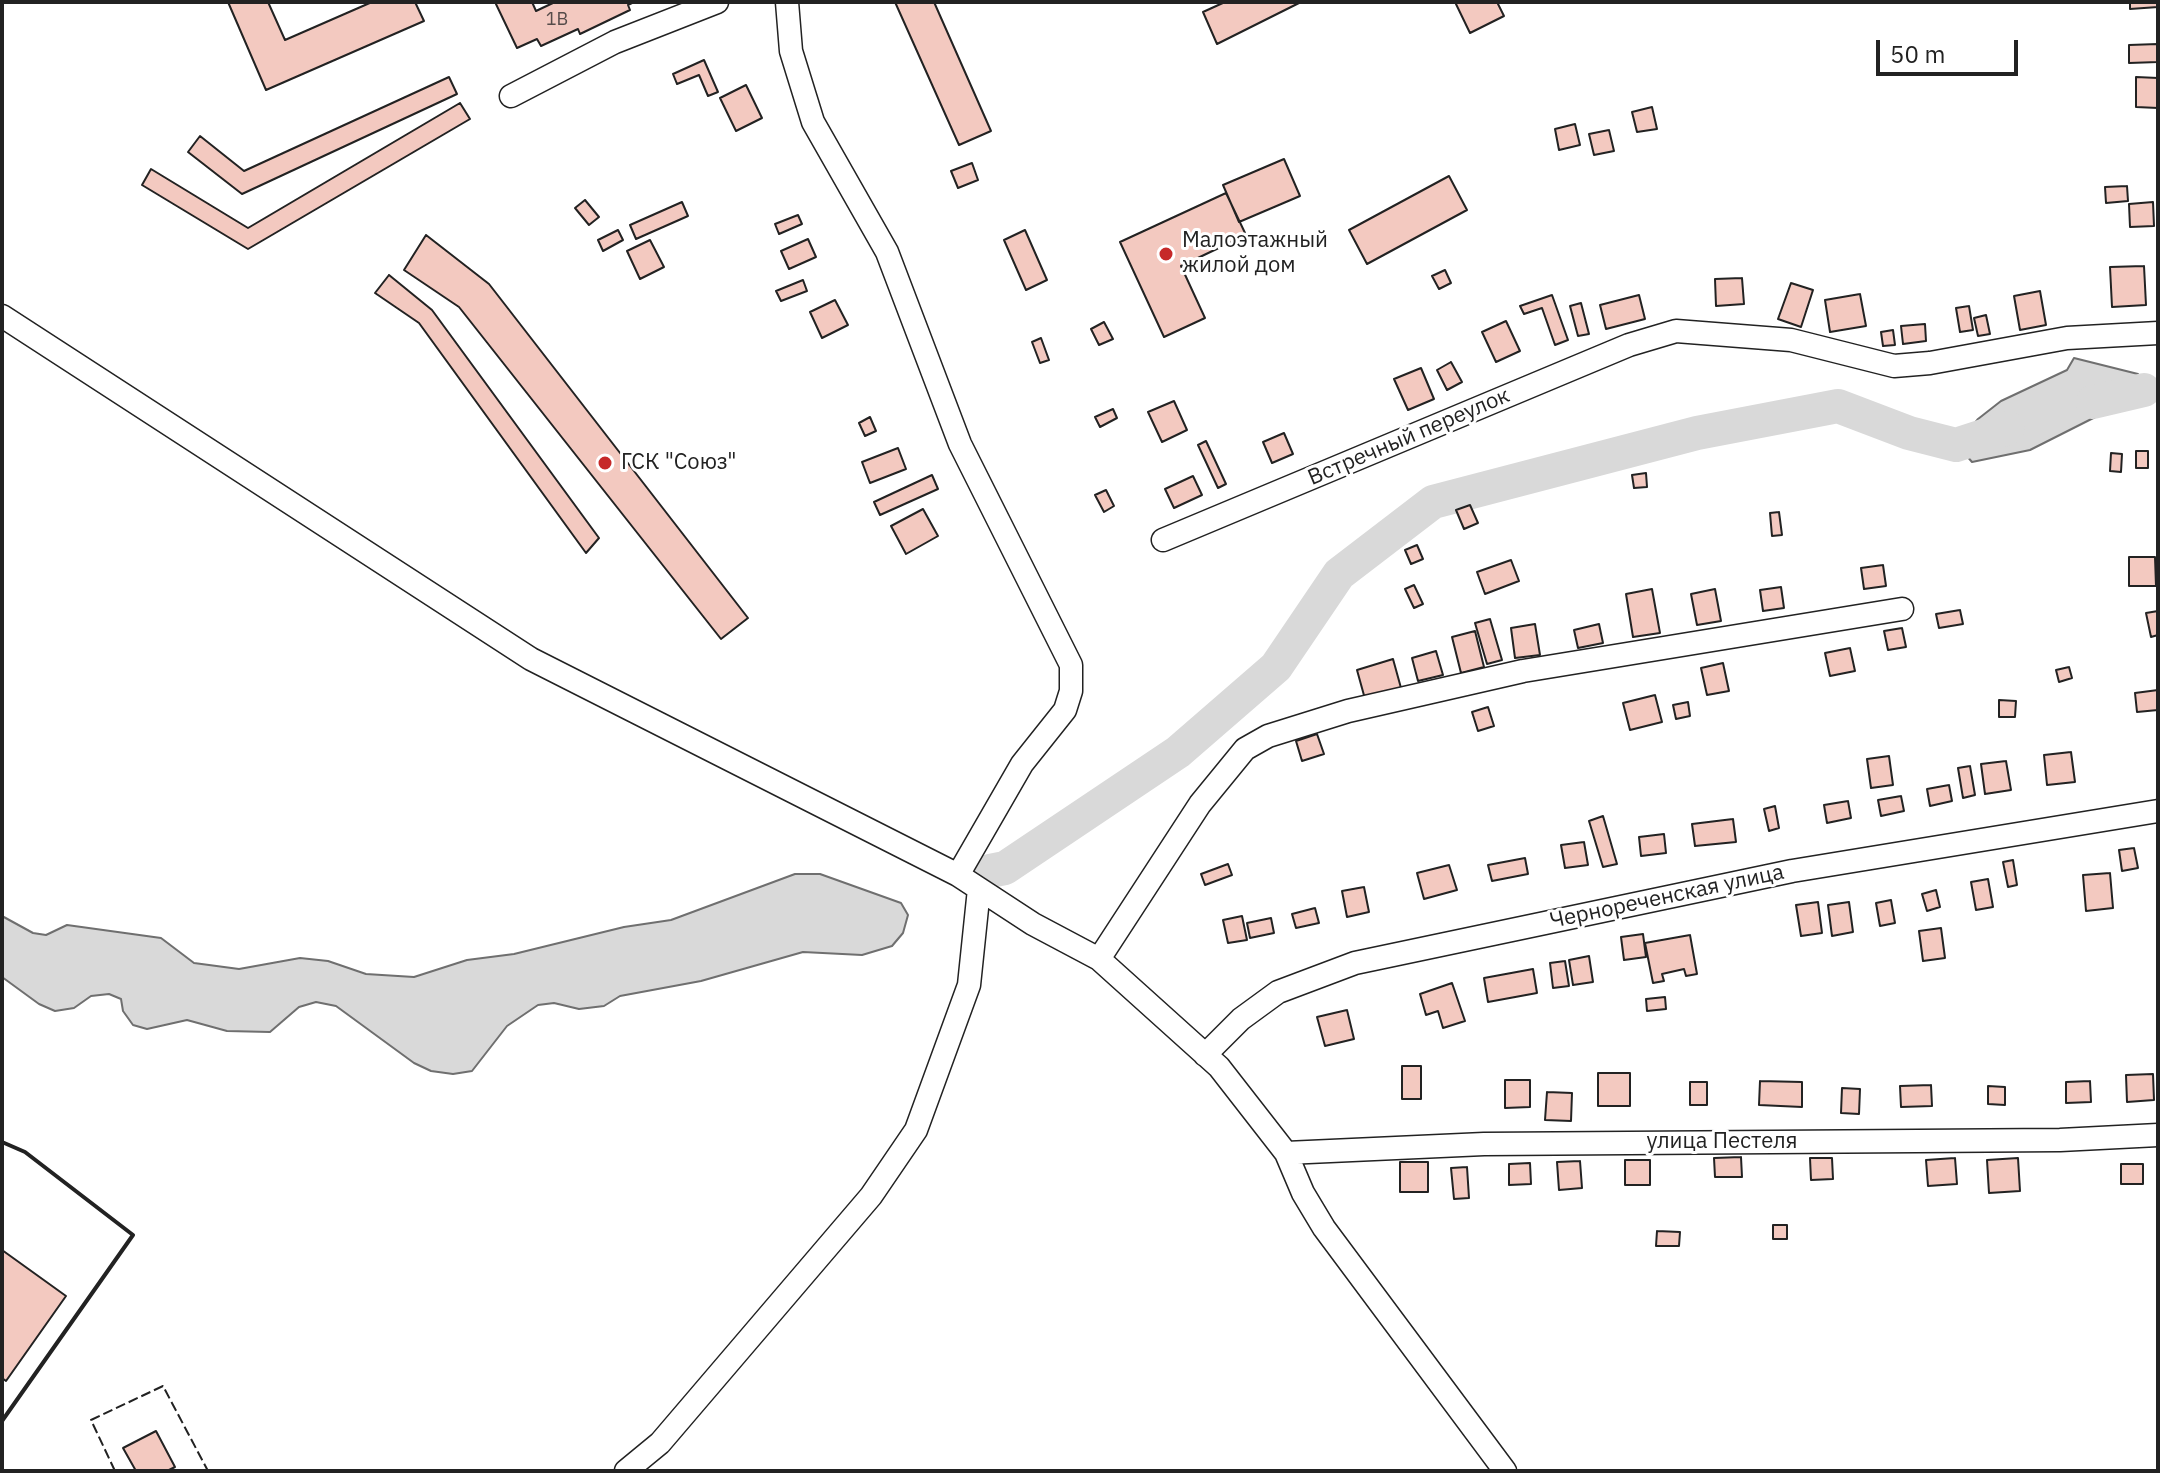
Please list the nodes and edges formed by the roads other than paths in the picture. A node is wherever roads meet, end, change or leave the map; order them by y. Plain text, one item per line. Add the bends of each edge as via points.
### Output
1 (717, 2) edge
2 (787, 2) edge
3 (511, 96) dead end
4 (2, 316) edge
5 (2158, 333) edge
6 (1163, 540) dead end
7 (1902, 609) dead end
8 (2158, 811) edge
9 (958, 875) junction
10 (979, 889) junction
11 (1099, 959) junction
12 (1205, 1055) junction
13 (2158, 1135) edge
14 (1286, 1153) junction
15 (626, 1471) edge
16 (1505, 1471) edge

1 - 3 street via 615,42
2 - 9 street via 791,51 813,122 887,252 960,444 1071,665 1065,710 1022,764
4 - 9 street via 531,659
5 - 6 street, Встречный переулок via 2067,338 1894,366 1791,340 1676,331
7 - 11 street via 1523,671 1348,711 1268,736 1245,749 1200,804
8 - 12 street, Чернореченская улица via 1792,871 1355,963 1278,992
9 - 10 street
10 - 11 street
10 - 15 street via 969,985 916,1130 871,1196 660,1443
11 - 12 street
12 - 14 street
13 - 14 street, улица Пестеля via 1484,1144
14 - 16 street via 1324,1228

